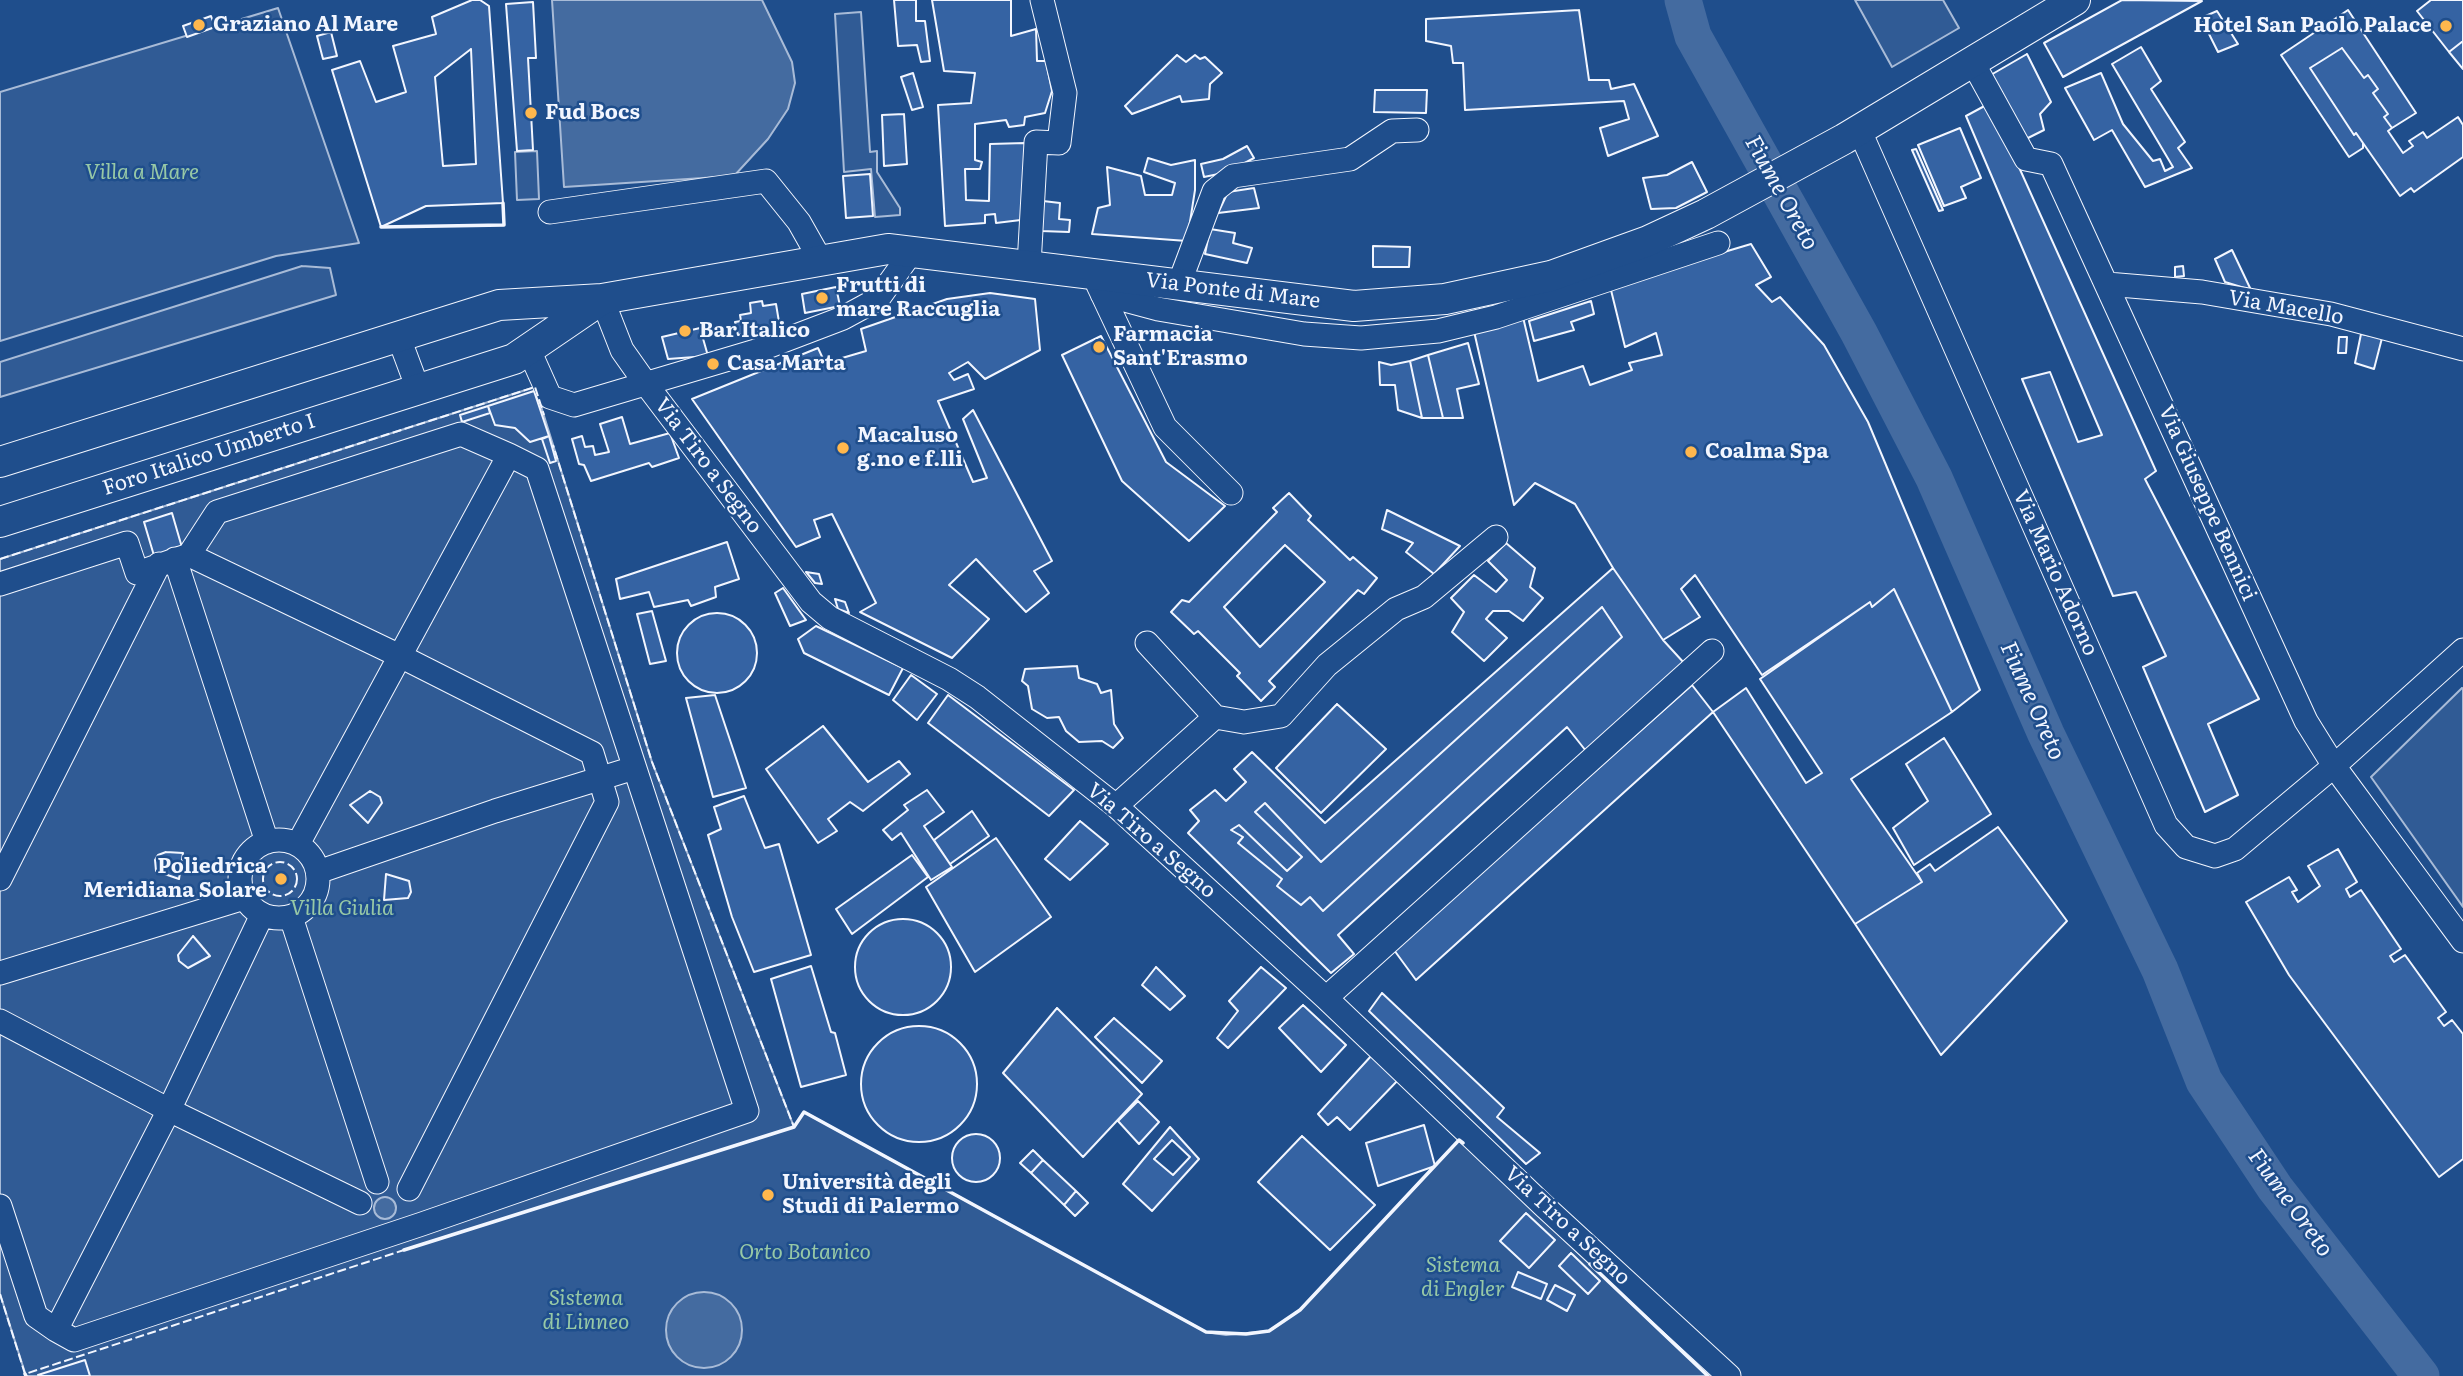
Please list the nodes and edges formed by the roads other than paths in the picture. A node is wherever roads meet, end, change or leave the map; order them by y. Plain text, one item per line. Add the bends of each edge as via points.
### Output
1 (1042, 0) edge
2 (2075, 0) edge
3 (1972, 61) junction
4 (1417, 130) dead end
5 (1851, 134) junction
6 (550, 212) dead end
7 (1718, 243) dead end
8 (913, 250) junction
9 (821, 261) junction
10 (1028, 265) junction
11 (1097, 284) junction
12 (1179, 284) junction
13 (2107, 284) junction
14 (602, 299) junction
15 (399, 338) junction
16 (2463, 349) edge
17 (529, 350) junction
18 (646, 384) junction
19 (418, 389) junction
20 (509, 455) junction
21 (0, 462) edge
22 (1231, 493) dead end
23 (0, 522) edge
24 (1496, 537) dead end
25 (175, 560) junction
26 (0, 584) edge
27 (1147, 643) dead end
28 (2463, 650) edge
29 (1712, 651) dead end
30 (402, 657) junction
31 (1215, 717) junction
32 (2334, 766) junction
33 (634, 768) junction
34 (599, 779) junction
35 (1116, 806) junction
36 (267, 842) junction
37 (298, 844) junction
38 (318, 872) junction
39 (0, 879) edge
40 (244, 898) junction
41 (262, 915) junction
42 (291, 917) junction
43 (2463, 941) edge
44 (0, 973) edge
45 (1326, 998) junction
46 (0, 1021) edge
47 (169, 1110) junction
48 (377, 1182) junction
49 (409, 1189) junction
50 (360, 1203) junction
51 (0, 1206) edge
52 (422, 1224) junction
53 (370, 1241) junction
54 (56, 1330) junction
55 (1728, 1376) edge

1 - 10 street via 1065,93 1059,143 1036,142
2 - 3 main road, Via Ponte di Mare
3 - 5 main road, Via Ponte di Mare
3 - 13 street, Via Giuseppe Bennici via 2026,159 2050,164
4 - 12 street via 1392,131 1350,159 1233,176 1214,191
5 - 12 main road, Via Ponte di Mare via 1706,214 1648,241 1551,276 1445,299 1354,306
5 - 32 street, Via Mario Adorno via 2166,825 2186,847 2215,856 2235,849
6 - 9 street via 766,181 799,222
7 - 11 street via 1496,317 1438,331 1361,338 1304,334 1158,309
8 - 9 main road, Via Ponte di Mare via 888,249
8 - 10 main road, Via Ponte di Mare
8 - 18 street via 878,299 843,318 760,350
9 - 14 main road, Via Ponte di Mare
10 - 11 main road, Via Ponte di Mare
11 - 12 main road, Via Ponte di Mare
11 - 22 street via 1164,427
13 - 16 street, Via Macello via 2202,292 2331,314
13 - 32 street, Via Giuseppe Bennici via 2306,721
14 - 15 main road via 499,305
14 - 17 main road, Foro Italico Umberto I
14 - 18 street, Via Tiro a Segno via 622,350
15 - 19 street
15 - 21 main road
17 - 18 street via 550,397 574,405
17 - 19 main road, Foro Italico Umberto I via 514,359
18 - 35 street, Via Tiro a Segno via 811,602 830,618 977,697
19 - 23 main road, Foro Italico Umberto I
20 - 25 street via 461,433 217,512
20 - 30 street
20 - 33 street via 537,469
24 - 31 street via 1424,597 1396,609 1327,665 1280,716 1244,722
25 - 26 street via 137,572 127,543
25 - 30 street
25 - 36 street
25 - 39 street
27 - 31 street
28 - 32 street, Via Mario Adorno
29 - 45 street
30 - 34 street via 592,753
30 - 37 street
31 - 35 street
32 - 43 street, Via Giuseppe Bennici
33 - 34 street
33 - 52 street via 747,1111
34 - 38 street
34 - 49 street via 607,802
35 - 45 street, Via Tiro a Segno
36 - 37 street
36 - 40 street via 255,849 243,866
37 - 38 street
38 - 42 street via 314,899
40 - 41 street
40 - 44 street
41 - 42 street
41 - 47 street
42 - 48 street
45 - 55 street, Via Tiro a Segno
46 - 47 street
47 - 50 street
47 - 54 street
48 - 49 street
48 - 50 street
49 - 52 street
50 - 53 street
51 - 54 street via 36,1316
52 - 53 street
53 - 54 street via 74,1340

